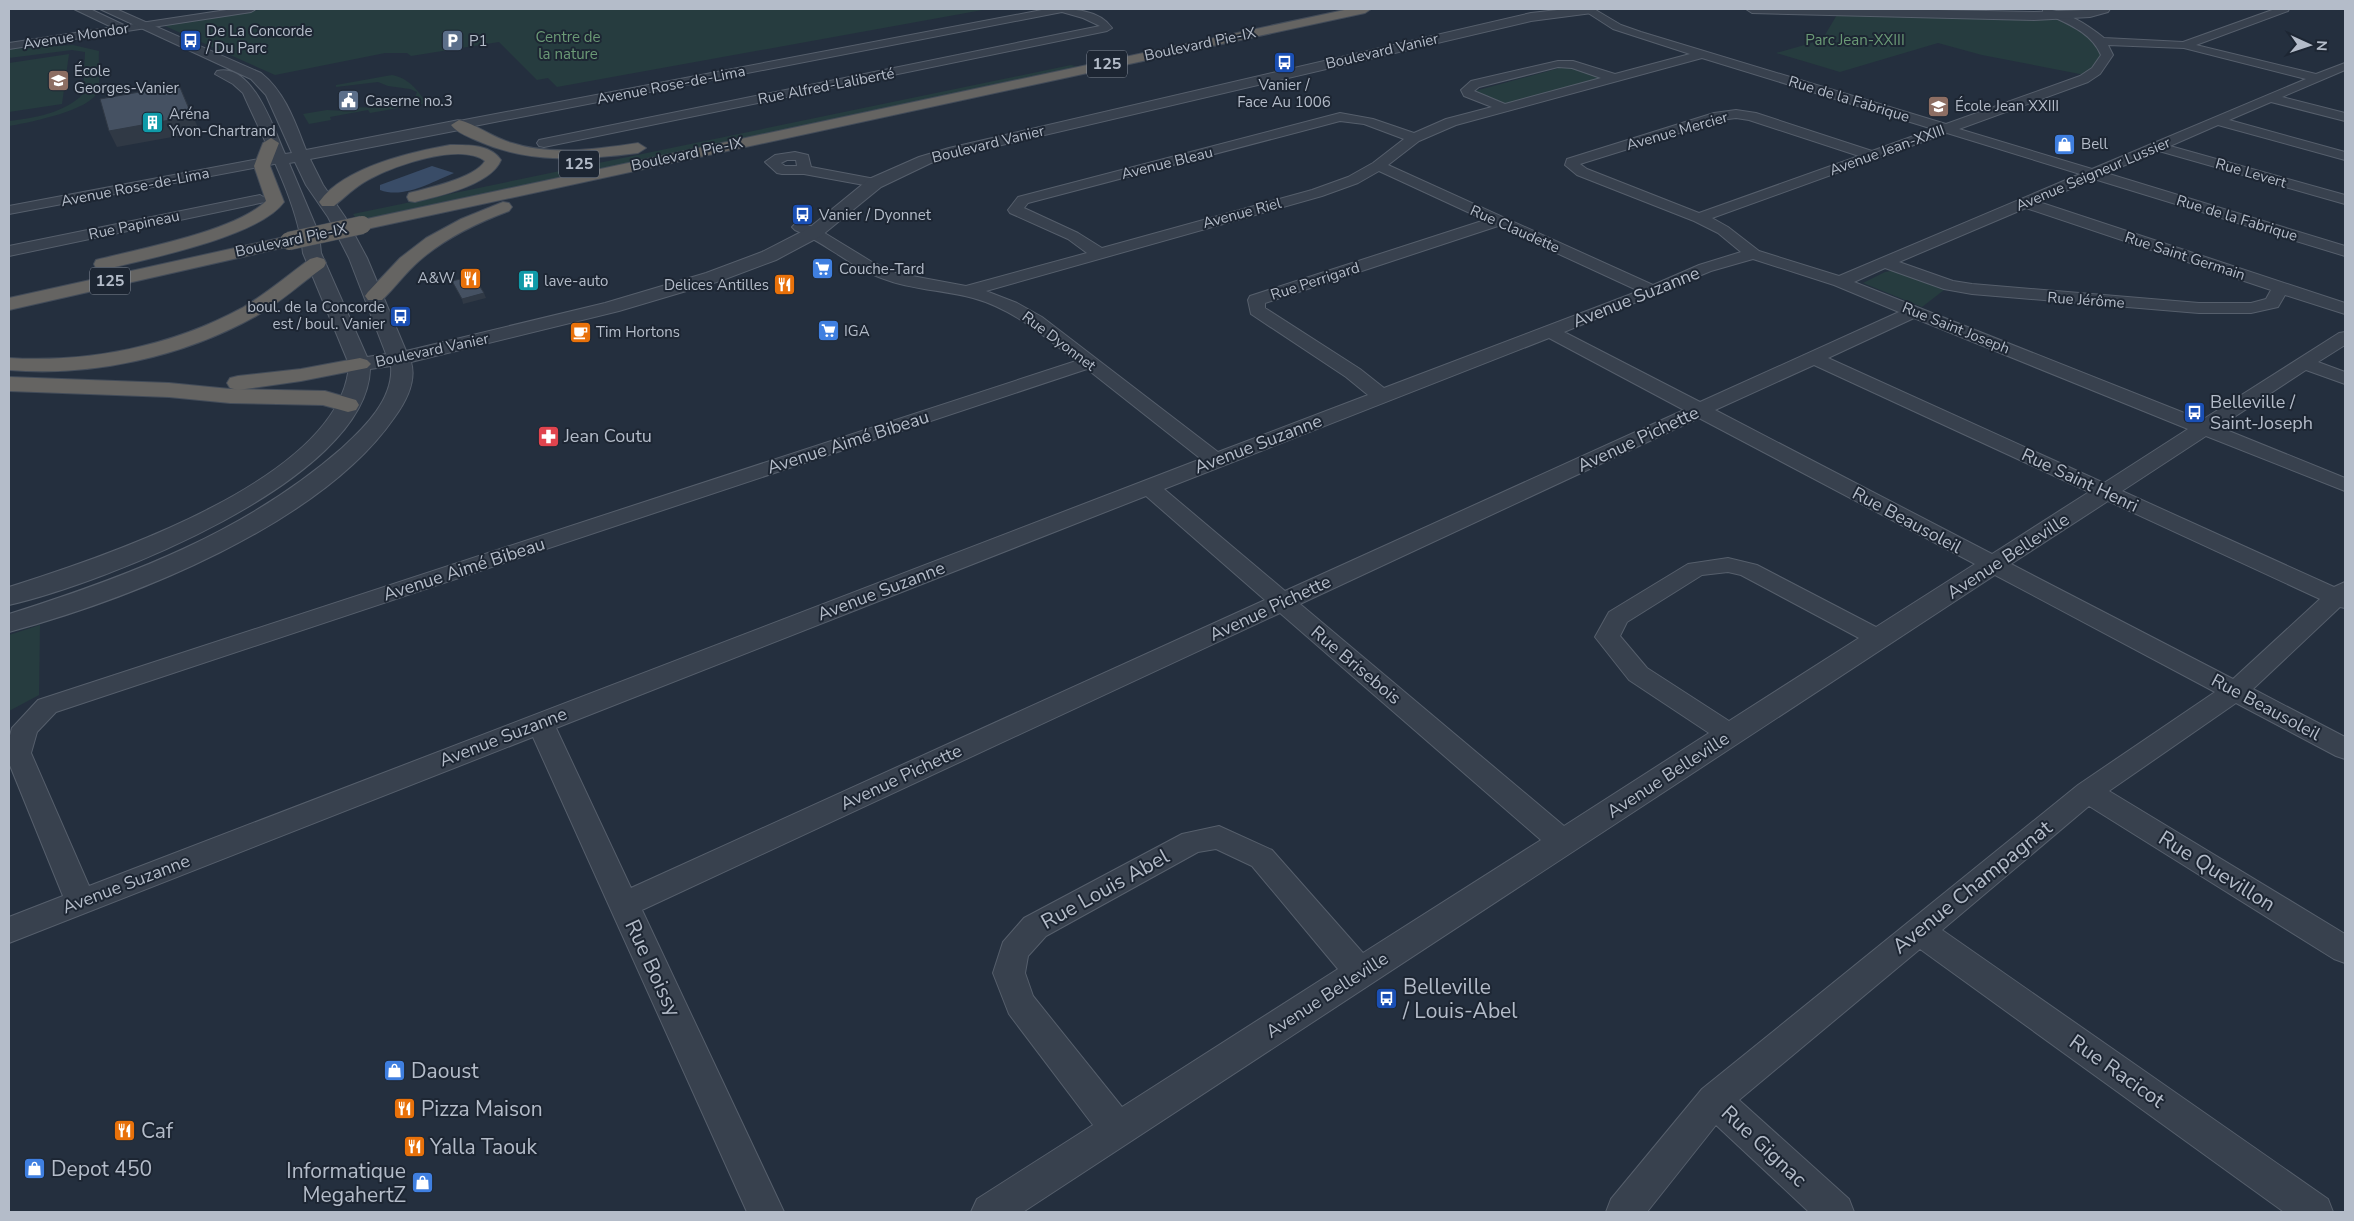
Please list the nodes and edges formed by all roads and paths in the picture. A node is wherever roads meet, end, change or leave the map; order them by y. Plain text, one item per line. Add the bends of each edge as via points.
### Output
1 (80, 9) edge
2 (106, 9) edge
3 (251, 9) edge
4 (1062, 9) edge
5 (1320, 9) edge
6 (1365, 9) edge
7 (1535, 9) edge
8 (1587, 9) edge
9 (1592, 9) edge
10 (1752, 9) edge
11 (1948, 9) edge
12 (2104, 9) edge
13 (2284, 9) edge
14 (1918, 11) edge
15 (2054, 11) edge
16 (143, 25) junction
17 (125, 29) junction
18 (2101, 41) junction
19 (2184, 45) junction
20 (9, 46) edge
21 (1702, 54) junction
22 (2345, 66) edge
23 (1615, 78) junction
24 (2318, 78) junction
25 (622, 94) junction
26 (2270, 98) junction
27 (1505, 108) junction
28 (2345, 117) edge
29 (653, 121) junction
30 (2217, 121) junction
31 (459, 125) junction
32 (1946, 129) junction
33 (1414, 138) junction
34 (271, 143) junction
35 (544, 143) dead end
36 (679, 143) junction
37 (2157, 146) junction
38 (301, 155) junction
39 (1871, 155) junction
40 (2345, 156) edge
41 (280, 159) junction
42 (262, 163) junction
43 (1572, 165) joint
44 (1378, 166) junction
45 (804, 170) dead end
46 (602, 173) junction
47 (2093, 174) junction
48 (854, 180) junction
49 (875, 183) junction
50 (415, 197) junction
51 (260, 199) dead end
52 (397, 200) dead end
53 (2345, 200) edge
54 (328, 202) junction
55 (2026, 203) junction
56 (9, 210) edge
57 (352, 210) dead end
58 (1699, 218) junction
59 (1499, 221) junction
60 (283, 230) junction
61 (808, 230) junction
62 (9, 250) edge
63 (2345, 251) edge
64 (1098, 253) junction
65 (1753, 254) junction
66 (317, 263) junction
67 (1885, 263) junction
68 (92, 268) junction
69 (1840, 282) junction
70 (9, 288) edge
71 (2281, 288) junction
72 (967, 291) junction
73 (1653, 291) junction
74 (375, 296) junction
75 (2345, 309) edge
76 (1916, 312) junction
77 (12, 313) edge
78 (1548, 332) junction
79 (2345, 337) edge
80 (396, 354) junction
81 (1814, 358) junction
82 (1088, 362) junction
83 (9, 364) edge
84 (360, 364) junction
85 (2304, 364) junction
86 (2345, 378) edge
87 (9, 384) edge
88 (169, 390) junction
89 (1382, 396) junction
90 (348, 405) junction
91 (1700, 411) junction
92 (2206, 428) junction
93 (1216, 461) junction
94 (2345, 485) edge
95 (1148, 487) junction
96 (2108, 492) junction
97 (1994, 565) junction
98 (9, 596) edge
99 (2342, 596) edge
100 (1282, 602) junction
101 (9, 623) edge
102 (1879, 639) junction
103 (2235, 691) junction
104 (540, 723) junction
105 (1731, 735) junction
106 (2345, 749) edge
107 (2088, 792) junction
108 (1564, 843) junction
109 (81, 902) junction
110 (624, 905) junction
111 (9, 930) edge
112 (1919, 931) junction
113 (2345, 950) edge
114 (1361, 973) junction
115 (1714, 1100) junction
116 (1118, 1129) junction
117 (766, 1212) edge
118 (990, 1212) edge
119 (1624, 1212) edge
120 (1836, 1212) edge
121 (2315, 1212) edge

1 - 17 street
2 - 16 street
3 - 16 street, Avenue Mondor
4 - 25 street, Avenue Rose-de-Lima
4 - 29 street, Rue Alfred-Laliberté via 1086,16 1107,28
5 - 36 highway, Boulevard Pie-IX / 125
6 - 46 highway, Boulevard Pie-IX / 125
7 - 48 street, Boulevard Vanier via 942,145 899,158
8 - 9 street, Boulevard Vanier
8 - 21 street, Rue de la Fabrique via 1617,27
8 - 49 street, Boulevard Vanier via 1531,17 955,151
10 - 14 street
11 - 15 street
12 - 15 street via 2090,13
13 - 19 street
14 - 15 street
15 - 18 street
16 - 17 street, Avenue Mondor
16 - 38 street via 263,80 273,93
17 - 20 street, Avenue Mondor
17 - 34 street via 242,84 249,91
18 - 19 street
18 - 32 street, Avenue Jean-XXIII via 2107,55 2096,71 2084,79
19 - 24 street
21 - 23 street, Avenue Riel
21 - 32 street, Rue de la Fabrique
22 - 24 street, Avenue Seigneur Lussier
23 - 27 street, Avenue Riel
23 - 27 street via 1573,65 1548,65 1475,84 1467,90
24 - 26 street, Avenue Seigneur Lussier
25 - 29 street
25 - 31 street, Avenue Rose-de-Lima
26 - 28 street
26 - 30 street, Avenue Seigneur Lussier
27 - 33 street, Avenue Riel via 1451,122
29 - 35 street, Rue Alfred-Laliberté
30 - 37 street, Avenue Seigneur Lussier
30 - 40 street
31 - 36 highway via 502,146 539,155 593,154
31 - 38 street, Avenue Rose-de-Lima
32 - 39 street, Avenue Jean-XXIII
32 - 47 street, Rue de la Fabrique
33 - 44 street, Avenue Riel
33 - 64 street, Avenue Bleau via 1352,117 1340,117 1023,200 1015,210 1073,236
34 - 41 street
34 - 42 highway
36 - 50 highway, Boulevard Pie-IX / 125
37 - 47 street, Avenue Seigneur Lussier
37 - 53 street, Rue Levert
38 - 41 street, Avenue Rose-de-Lima
38 - 54 street via 311,179
39 - 43 street, Avenue Mercier via 1736,114 1718,116 1572,162
39 - 58 street, Avenue Jean-XXIII
41 - 42 street, Avenue Rose-de-Lima
41 - 66 street via 300,205
42 - 56 street, Avenue Rose-de-Lima
42 - 68 highway via 275,200 262,215 225,230
43 - 58 street, Rue Saint Joseph via 1582,172
44 - 59 street, Rue Claudette
44 - 64 street, Avenue Riel via 1353,180 1317,193
45 - 48 street
46 - 60 highway, Boulevard Pie-IX / 125, bridge via 362,225
46 - 74 highway via 516,202 455,229 412,257 392,282
47 - 55 street, Avenue Seigneur Lussier
47 - 63 street, Rue de la Fabrique
48 - 49 street
48 - 61 street, Boulevard Vanier
49 - 61 street, Boulevard Vanier
50 - 52 highway, Boulevard Pie-IX / 125
50 - 54 highway via 479,176 491,167 493,160 484,153 465,150 410,158 363,176
51 - 62 street, Rue Papineau
54 - 74 street
55 - 67 street, Avenue Seigneur Lussier
55 - 71 street, Rue Saint Germain
57 - 60 highway, Boulevard Pie-IX / 125
58 - 65 street, Rue Saint Joseph via 1723,230
59 - 73 street, Rue Claudette
59 - 89 street, Rue Perrigard via 1256,300 1257,310 1353,373
60 - 68 highway, Boulevard Pie-IX / 125
60 - 77 highway, Boulevard Pie-IX / 125 via 212,258
61 - 72 street, Rue Dyonnet via 831,241 856,261 889,276
61 - 80 street, Boulevard Vanier via 769,256 713,277 603,309
64 - 72 street, Avenue Riel
65 - 69 street, Rue Saint Joseph
65 - 73 street, Avenue Suzanne via 1705,268
66 - 83 highway via 249,312 190,338 88,362 48,366
66 - 84 street
67 - 69 street, Avenue Seigneur Lussier
67 - 71 street, Rue Jérôme via 1972,289 2199,308 2251,308 2272,303
68 - 70 highway, Boulevard Pie-IX / 125
69 - 76 street, Rue Saint Joseph
71 - 75 street, Rue Saint Germain
72 - 82 street, Rue Dyonnet via 1012,306 1036,320
73 - 78 street, Avenue Suzanne
74 - 80 street via 382,324
76 - 81 street, Avenue Pichette
76 - 92 street, Rue Saint Joseph
78 - 89 street, Avenue Suzanne
78 - 91 street, Rue Beausoleil
79 - 85 street, Avenue Belleville
80 - 84 street, Boulevard Vanier
80 - 101 street via 402,368 400,384 383,417 345,458 301,492 246,527 179,560 102,592
81 - 91 street, Avenue Pichette
81 - 96 street, Rue Saint Henri
82 - 93 street, Rue Dyonnet
82 - 109 street, Avenue Aimé Bibeau via 47,706 25,728 18,752
84 - 88 highway via 281,378
84 - 90 street via 360,376
85 - 86 street
85 - 92 street, Avenue Belleville
87 - 88 highway
88 - 90 highway via 230,396 325,398
89 - 93 street, Avenue Suzanne
90 - 98 street via 331,429 304,456 220,512 135,553
91 - 97 street, Rue Beausoleil
91 - 100 street, Avenue Pichette
92 - 94 street, Rue Saint Joseph
92 - 96 street, Avenue Belleville
93 - 95 street, Avenue Suzanne
95 - 100 street, Rue Brisebois
95 - 104 street, Avenue Suzanne
96 - 97 street, Avenue Belleville
96 - 99 street, Rue Saint Henri
97 - 102 street, Avenue Belleville
97 - 103 street, Rue Beausoleil
99 - 103 street, Avenue Champagnat
100 - 108 street, Rue Brisebois
100 - 110 street, Avenue Pichette
102 - 105 street, Avenue Belleville
102 - 105 street via 1748,570 1728,565 1696,569 1617,617 1607,637 1638,674
103 - 106 street, Rue Beausoleil
103 - 107 street, Avenue Champagnat
104 - 109 street, Avenue Suzanne
104 - 110 street, Rue Boissy
105 - 108 street, Avenue Belleville
107 - 112 street, Avenue Champagnat
107 - 113 street, Rue Quevillon
108 - 114 street, Avenue Belleville
109 - 111 street, Avenue Suzanne
110 - 117 street, Rue Boissy
112 - 115 street, Avenue Champagnat
112 - 121 street, Rue Racicot
114 - 116 street, Avenue Belleville
114 - 116 street, Rue Louis Abel via 1262,858 1219,837 1192,842 1035,928 1014,951 1009,973 1020,1004
115 - 119 street, Avenue Champagnat
115 - 120 street, Rue Gignac
116 - 118 street, Avenue Belleville

